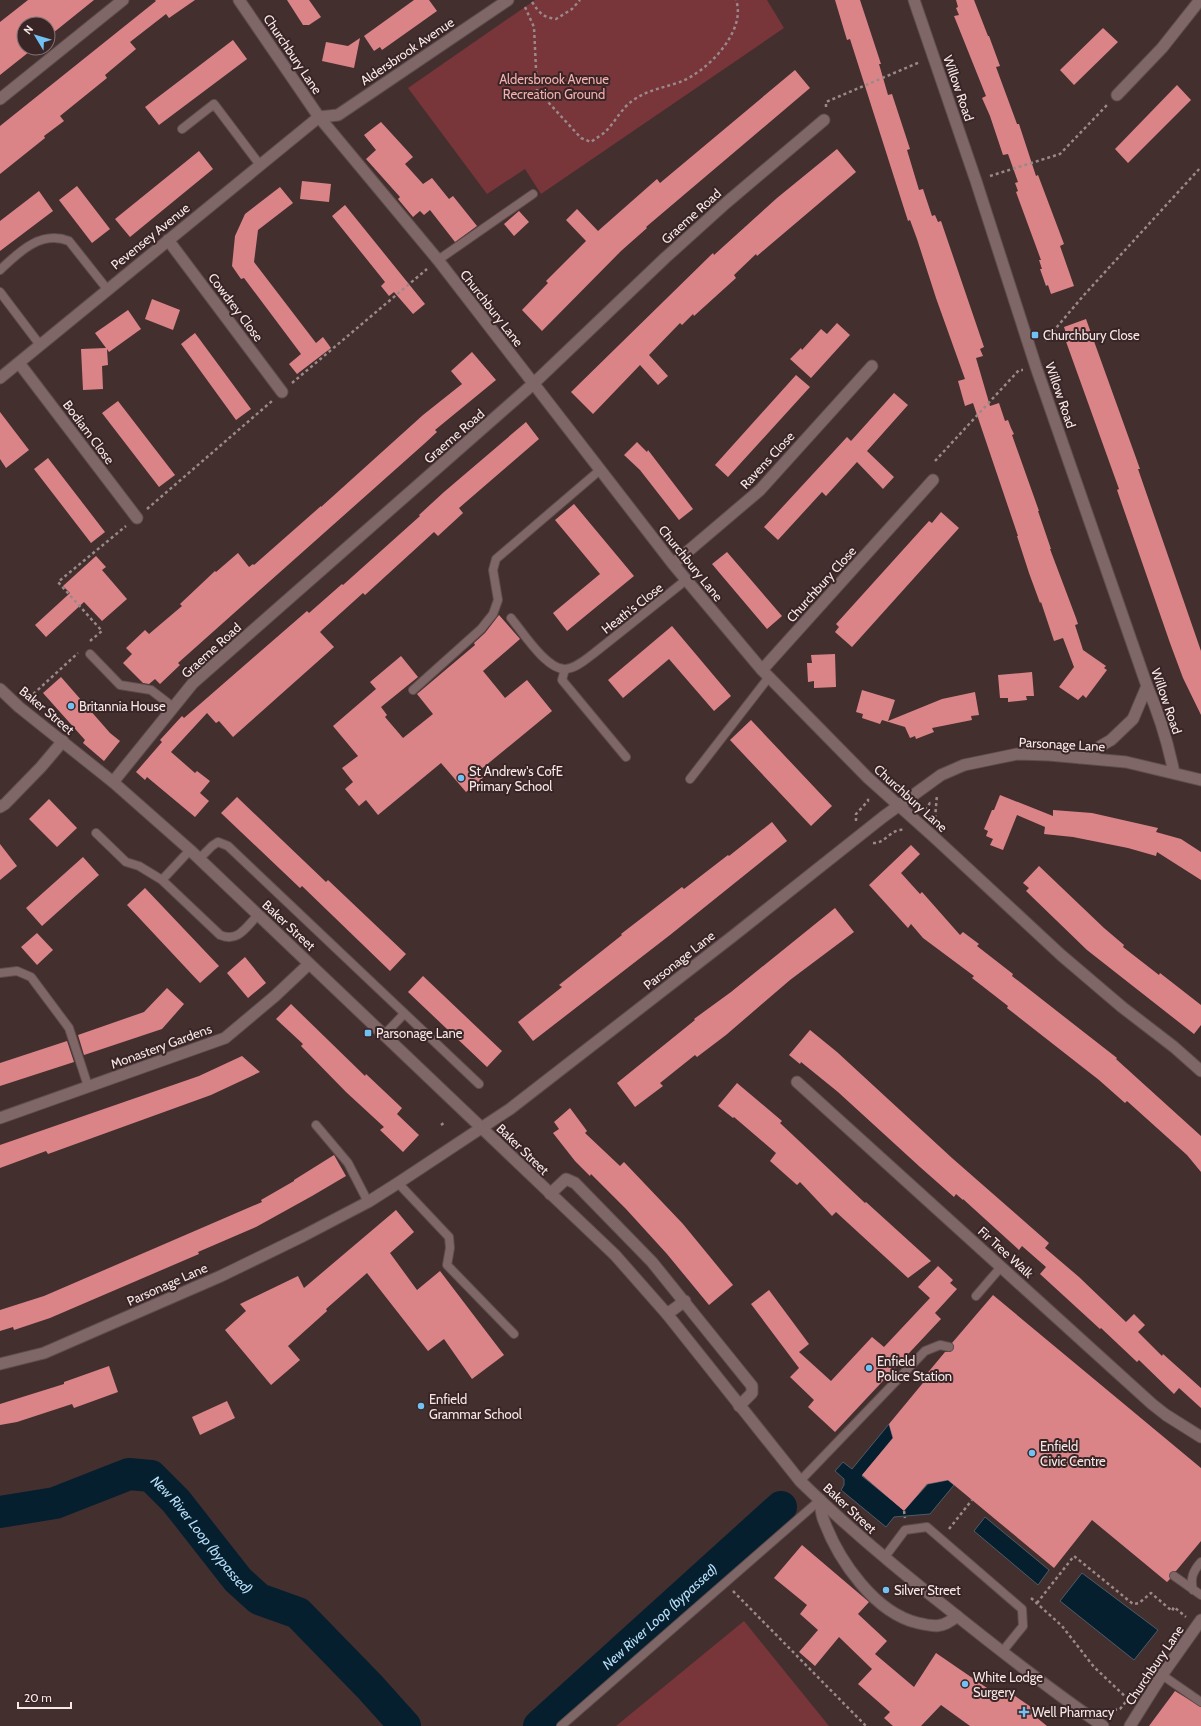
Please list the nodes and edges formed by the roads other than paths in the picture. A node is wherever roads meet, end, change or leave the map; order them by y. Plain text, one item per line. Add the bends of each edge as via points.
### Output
1 (121, 0) edge
2 (239, 0) edge
3 (508, 0) edge
4 (914, 0) edge
5 (1200, 0) edge
6 (1117, 95) road end
7 (0, 99) edge
8 (319, 117) junction
9 (824, 120) road end
10 (182, 129) dead end
11 (260, 165) junction
12 (533, 194) dead end
13 (168, 240) junction
14 (438, 260) junction
15 (0, 270) edge
16 (107, 289) junction
17 (0, 292) edge
18 (40, 345) junction
19 (19, 362) junction
20 (872, 366) dead end
21 (0, 378) edge
22 (533, 384) junction
23 (282, 392) road end
24 (600, 470) junction
25 (933, 480) dead end
26 (137, 518) road end
27 (673, 564) junction
28 (686, 580) junction
29 (511, 618) dead end
30 (90, 654) dead end
31 (565, 669) junction
32 (765, 674) junction
33 (1147, 686) junction
34 (0, 689) edge
35 (413, 690) dead end
36 (173, 707) junction
37 (63, 741) junction
38 (626, 757) dead end
39 (1080, 758) junction
40 (1174, 773) junction
41 (690, 779) dead end
42 (1201, 780) edge
43 (112, 782) junction
44 (898, 806) junction
45 (0, 807) edge
46 (96, 833) dead end
47 (190, 850) junction
48 (199, 859) junction
49 (162, 880) junction
50 (258, 915) junction
51 (309, 964) junction
52 (0, 973) edge
53 (404, 1014) junction
54 (384, 1036) junction
55 (1201, 1071) edge
56 (798, 1082) dead end
57 (479, 1084) dead end
58 (88, 1086) junction
59 (0, 1118) edge
60 (316, 1125) dead end
61 (481, 1128) junction
62 (398, 1183) junction
63 (550, 1194) junction
64 (368, 1202) junction
65 (1001, 1267) junction
66 (976, 1296) dead end
67 (684, 1301) junction
68 (668, 1314) junction
69 (514, 1334) dead end
70 (949, 1347) dead end
71 (0, 1364) edge
72 (739, 1406) junction
73 (1201, 1437) edge
74 (800, 1481) junction
75 (820, 1500) junction
76 (884, 1558) junction
77 (1201, 1562) edge
78 (1174, 1576) dead end
79 (1193, 1590) junction
80 (1201, 1595) edge
81 (957, 1616) junction
82 (1199, 1623) edge
83 (1002, 1652) junction
84 (1162, 1674) junction
85 (1201, 1702) edge
86 (561, 1726) edge
87 (1103, 1726) edge
88 (1130, 1726) edge

1 - 7 street
2 - 8 street, Churchbury Lane
3 - 8 street, Aldersbrook Avenue via 338,115
4 - 33 street, Willow Road via 1036,367
5 - 6 street via 1162,48
8 - 11 street, Pevensey Avenue
8 - 14 street, Churchbury Lane
9 - 22 street, Graeme Road via 665,258
10 - 11 lane via 214,104
11 - 13 street, Pevensey Avenue
12 - 14 lane
13 - 16 street, Pevensey Avenue
13 - 23 street, Cowdrey Close
14 - 22 street, Churchbury Lane
15 - 16 lane via 30,245 45,238 60,238 68,241
16 - 18 street, Pevensey Avenue
17 - 18 lane
18 - 19 street, Pevensey Avenue
19 - 21 street, Pevensey Avenue
19 - 26 street, Bodiam Close
20 - 27 street, Ravens Close via 760,490
22 - 24 street, Churchbury Lane
22 - 36 street, Graeme Road via 193,683
24 - 27 street, Churchbury Lane
24 - 35 lane via 496,559 493,570 498,600 493,614 481,629
25 - 32 street, Churchbury Close
27 - 28 street, Churchbury Lane
28 - 31 lane, Heath's Close via 593,654 578,665
28 - 32 street, Churchbury Lane
29 - 31 lane via 546,661
30 - 36 lane via 120,685 151,690
31 - 38 lane via 562,680
32 - 41 lane
32 - 44 street, Churchbury Lane
33 - 39 street via 1134,719 1111,740
33 - 40 street, Willow Road via 1167,740
34 - 37 street, Baker Street
36 - 43 street, Graeme Road
37 - 43 street, Baker Street
37 - 45 street
39 - 40 street, Parsonage Lane via 1126,762
39 - 44 street, Parsonage Lane via 1017,754 964,766 942,775
40 - 42 street
43 - 47 street, Baker Street
44 - 55 street, Churchbury Lane via 1061,955
44 - 61 street, Parsonage Lane via 527,1096
46 - 49 lane via 126,862 139,866
47 - 48 street, Baker Street
47 - 49 lane
48 - 50 street, Baker Street
48 - 53 lane via 218,842 228,846
49 - 50 lane via 220,935 227,938 233,938
50 - 51 street, Baker Street
51 - 54 street, Baker Street
51 - 58 street, Monastery Gardens via 225,1038
52 - 58 lane via 17,971 31,977 70,1028
53 - 54 lane
53 - 57 lane
54 - 61 street, Baker Street
56 - 65 street, Fir Tree Walk
58 - 59 street, Monastery Gardens
60 - 64 lane via 348,1163
61 - 62 street, Parsonage Lane
61 - 63 street, Baker Street
62 - 64 street, Parsonage Lane
62 - 69 lane via 449,1237 447,1265
63 - 67 street, Baker Street via 566,1179 576,1183 652,1262
63 - 68 street, Baker Street via 615,1255
64 - 71 street, Parsonage Lane via 207,1282 44,1353
65 - 66 lane
65 - 73 street, Fir Tree Walk via 1152,1404
67 - 68 street
67 - 72 street, Baker Street via 752,1386 752,1393
68 - 72 street, Baker Street
70 - 74 lane via 940,1345 925,1351
72 - 74 street, Baker Street
74 - 75 street, Baker Street
75 - 76 street, Baker Street
75 - 81 street via 823,1520 842,1558 859,1582 885,1607 908,1620 931,1626 948,1624
75 - 86 lane
76 - 81 street, Baker Street
76 - 83 lane via 905,1530 927,1527 1022,1609 1023,1626
77 - 79 lane via 1192,1576
78 - 79 lane
79 - 80 lane
81 - 83 street
82 - 84 street, Churchbury Lane
83 - 87 street
84 - 85 lane
84 - 88 street, Churchbury Lane

